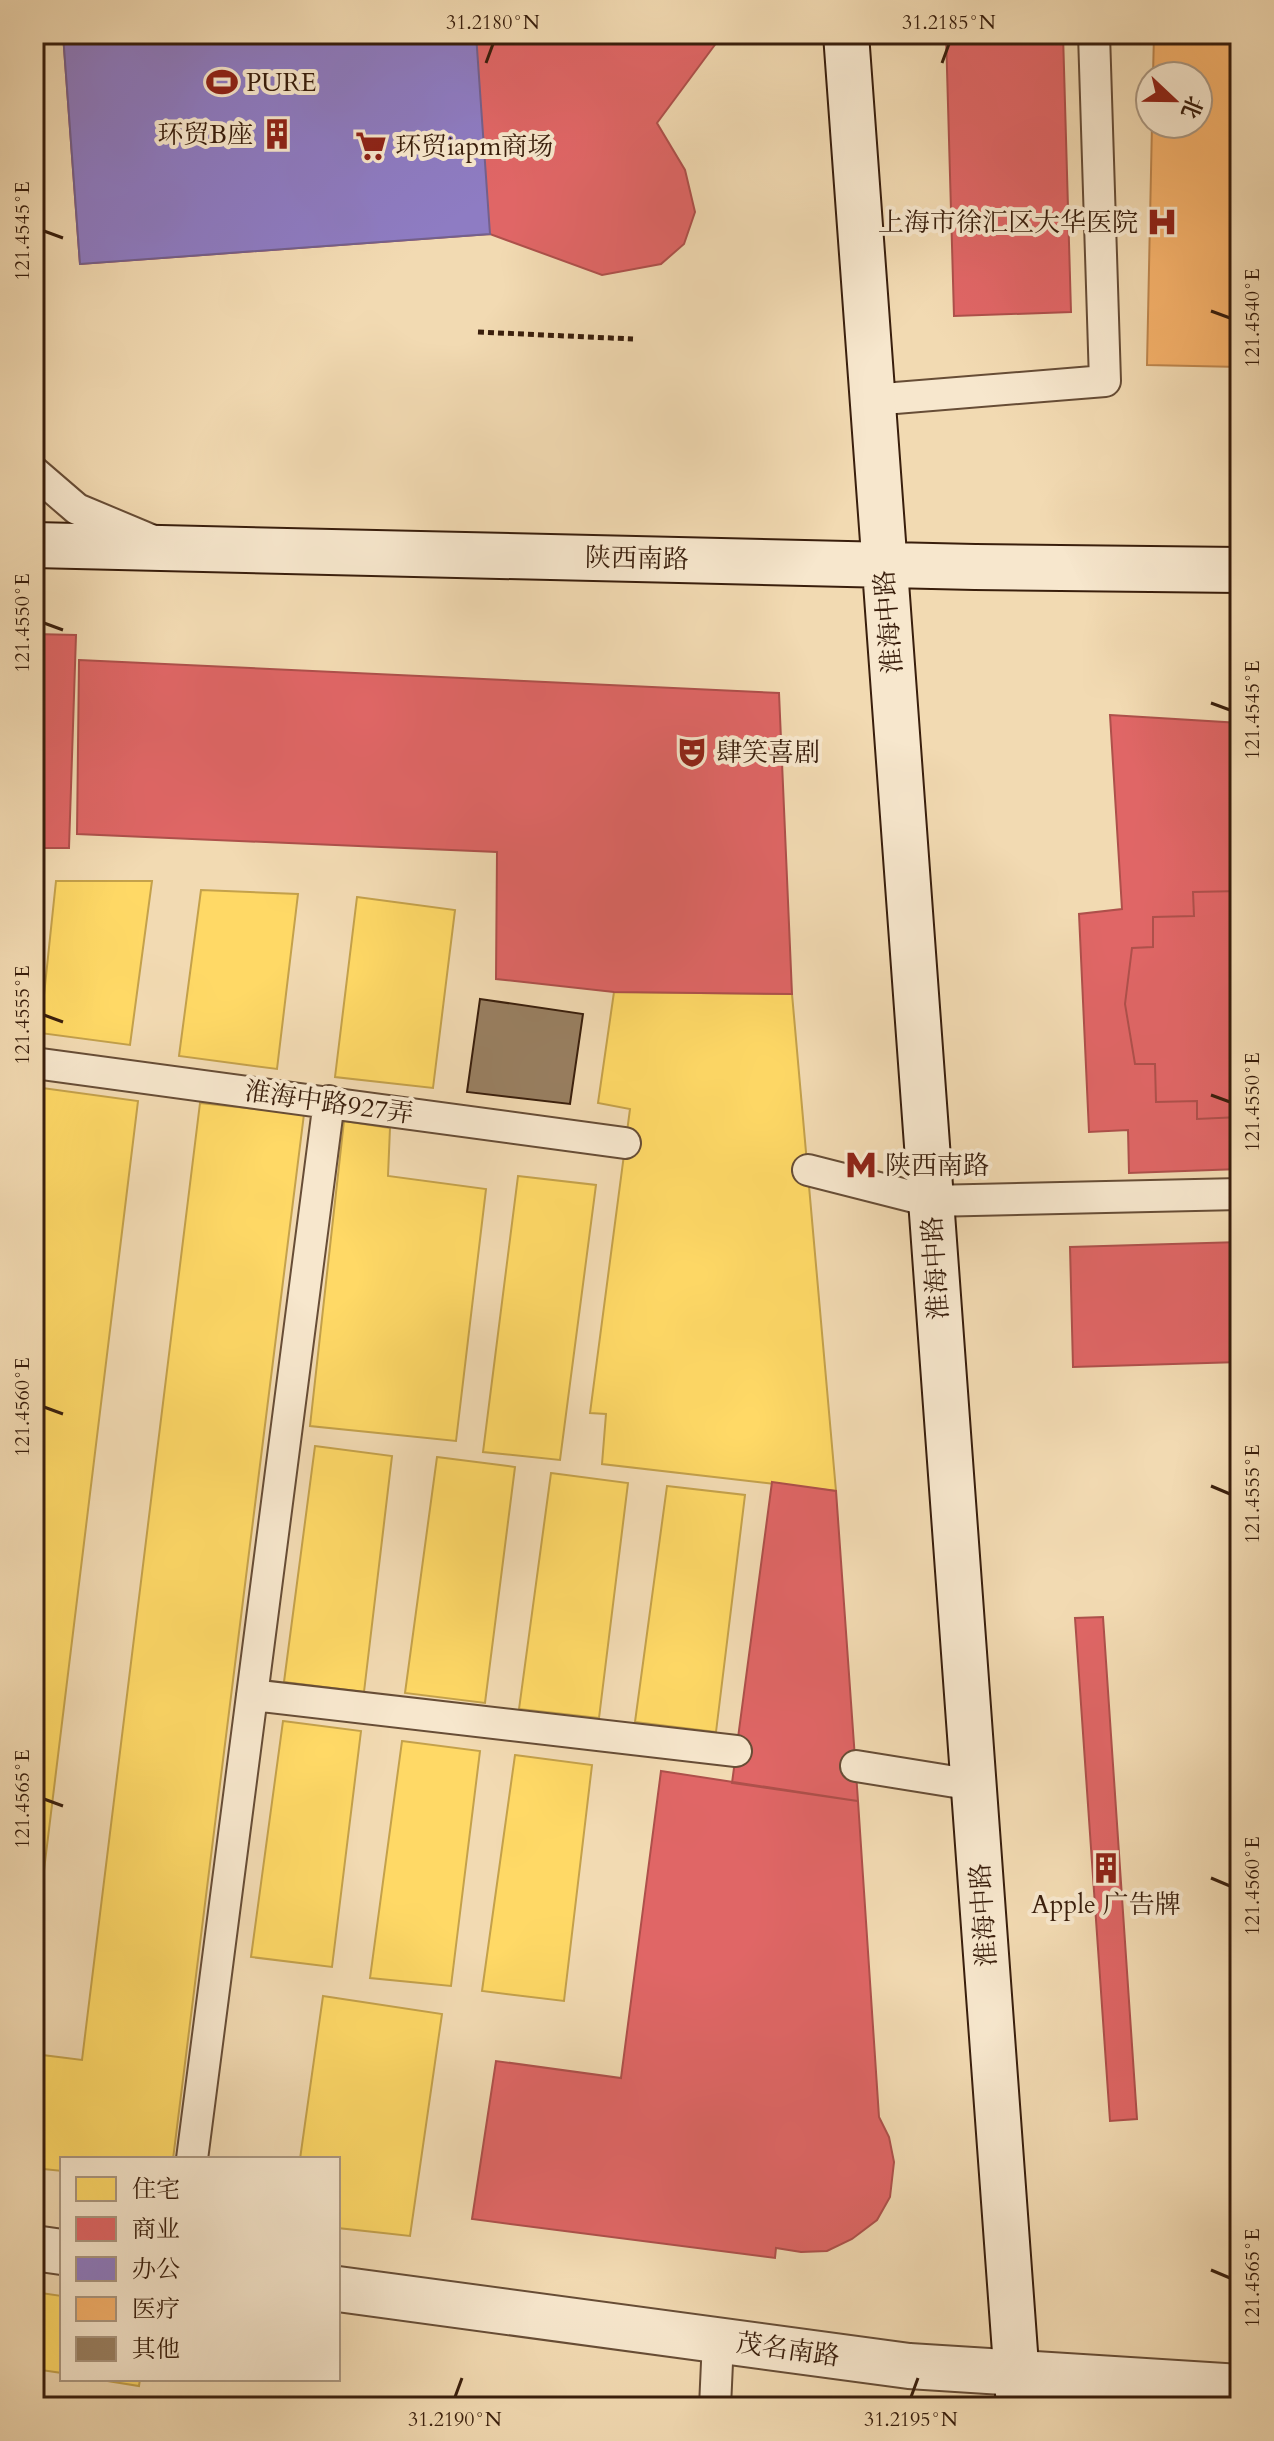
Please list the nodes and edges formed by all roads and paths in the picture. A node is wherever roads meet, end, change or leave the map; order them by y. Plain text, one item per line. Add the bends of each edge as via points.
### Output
1 (846, 34) edge
2 (1094, 34) edge
3 (478, 332) dead end
4 (633, 339) dead end
5 (871, 400) junction
6 (34, 472) edge
7 (34, 545) edge
8 (172, 548) junction
9 (883, 564) junction
10 (1240, 570) edge
11 (34, 1063) edge
12 (329, 1101) junction
13 (625, 1143) dead end
14 (808, 1170) dead end
15 (1240, 1194) edge
16 (930, 1201) junction
17 (252, 1695) junction
18 (736, 1751) dead end
19 (856, 1766) dead end
20 (974, 1785) junction
21 (192, 2157) edge
22 (34, 2248) edge
23 (60, 2252) edge
24 (340, 2289) edge
25 (718, 2340) junction
26 (1240, 2387) edge
27 (1018, 2390) edge
28 (715, 2407) edge

1 - 5 main road, 淮海中路
2 - 5 lane via 1105,381
3 - 4 path
5 - 9 main road, 淮海中路
6 - 8 lane via 77,509
7 - 8 main road, 陕西南路
8 - 9 main road, 陕西南路
9 - 10 main road, 陕西南路
9 - 16 main road, 淮海中路
11 - 12 lane, 淮海中路927弄
12 - 13 lane, 淮海中路927弄
12 - 17 lane
14 - 16 lane
15 - 16 lane
16 - 20 main road, 淮海中路
17 - 18 lane
17 - 21 lane
19 - 20 lane
20 - 27 main road, 淮海中路
22 - 23 main road
24 - 25 main road, 茂名南路
25 - 27 main road, 茂名南路 via 909,2366
25 - 28 lane
26 - 27 main road, 茂名南路

